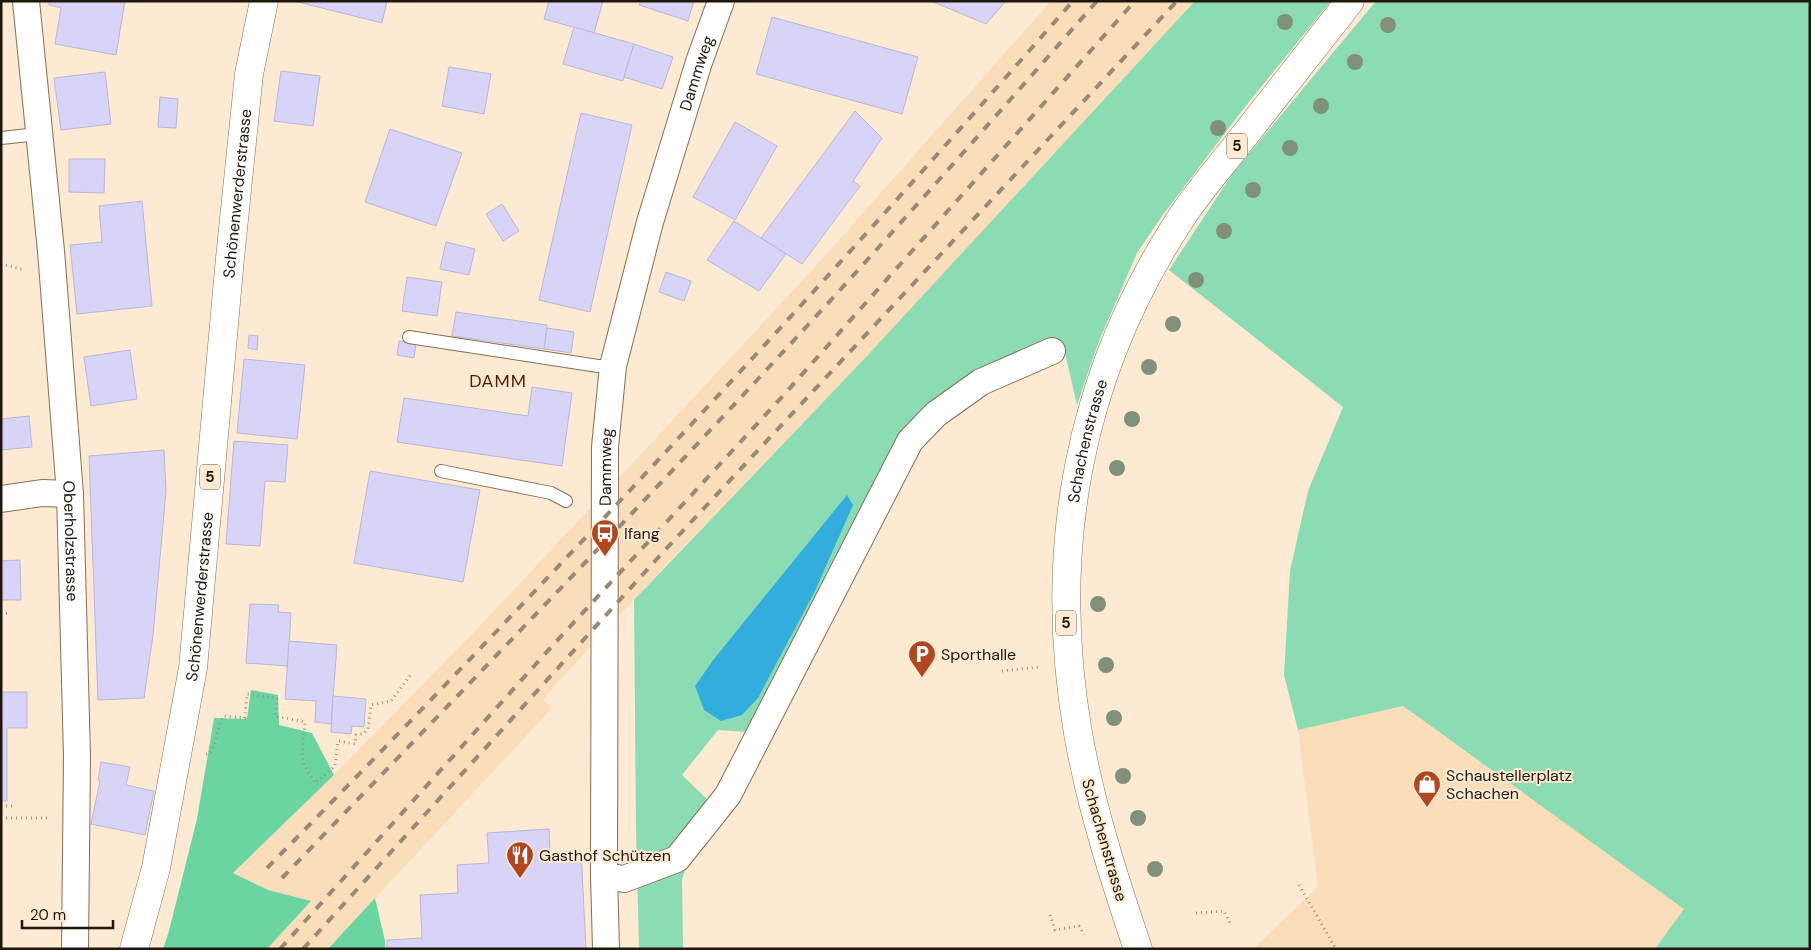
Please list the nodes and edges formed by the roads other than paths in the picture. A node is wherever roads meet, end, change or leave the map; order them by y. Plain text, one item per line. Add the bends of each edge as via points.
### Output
1 (26, 1) edge
2 (264, 1) edge
3 (721, 1) edge
4 (1350, 1) edge
5 (38, 134) junction
6 (1, 138) edge
7 (409, 336) dead end
8 (1052, 351) dead end
9 (614, 366) junction
10 (440, 471) dead end
11 (70, 494) junction
12 (1, 499) edge
13 (566, 501) dead end
14 (604, 876) junction
15 (75, 949) edge
16 (134, 949) edge
17 (606, 949) edge
18 (1138, 949) edge

1 - 5 street, Oberholzstrasse
2 - 16 main road, Schönenwerderstrasse / 5 via 249,74 193,668 156,868
3 - 9 street, Dammweg via 650,222
4 - 18 main road, Schachenstrasse / 5 via 1184,213 1158,256 1134,298 1110,354 1080,458 1072,508 1066,586 1070,677 1089,787 1118,892
5 - 6 lane
5 - 11 street, Oberholzstrasse via 51,251
7 - 9 lane
8 - 14 street via 981,382 936,414 910,441 728,795 677,859 624,879
9 - 14 street, Dammweg via 605,446
10 - 13 lane via 551,493
11 - 12 street
11 - 15 street, Oberholzstrasse via 77,756
14 - 17 street, Dammweg

